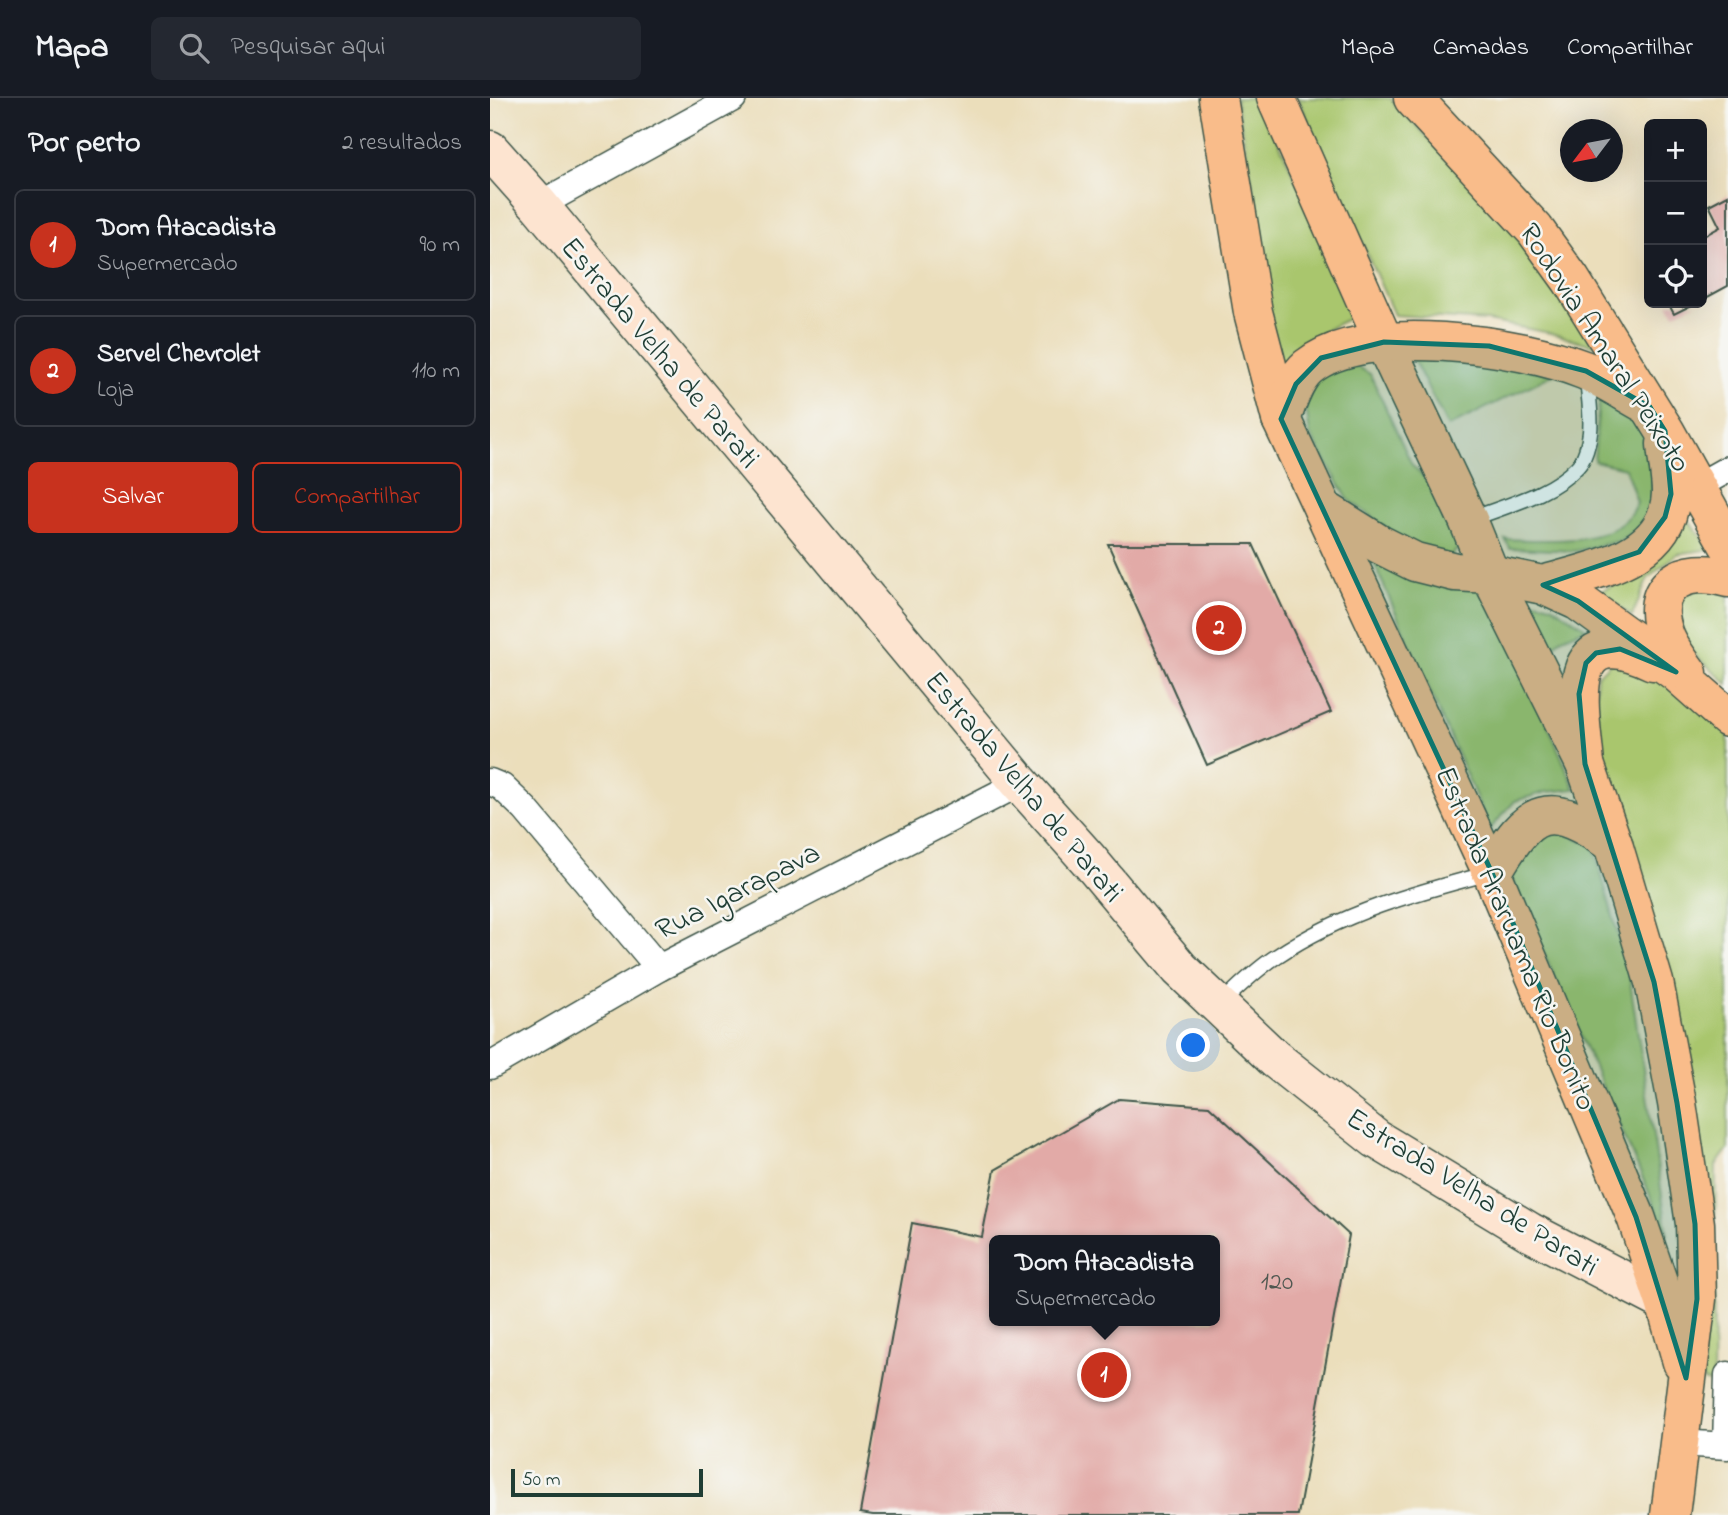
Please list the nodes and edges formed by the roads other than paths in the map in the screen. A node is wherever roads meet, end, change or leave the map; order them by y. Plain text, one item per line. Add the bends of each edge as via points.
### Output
1 (733, 98) edge
2 (1218, 98) edge
3 (1276, 98) edge
4 (1413, 98) edge
5 (490, 150) edge
6 (539, 205) junction
7 (1384, 342) junction
8 (1586, 371) junction
9 (1281, 419) junction
10 (1657, 419) junction
11 (1712, 478) edge
12 (1323, 509) junction
13 (1468, 520) junction
14 (1728, 544) edge
15 (1490, 574) junction
16 (1728, 578) edge
17 (1543, 585) junction
18 (1676, 672) junction
19 (1720, 711) edge
20 (1585, 764) junction
21 (490, 782) edge
22 (1020, 783) junction
23 (1612, 844) junction
24 (1492, 873) junction
25 (659, 968) junction
26 (1219, 1005) junction
27 (490, 1066) edge
28 (1665, 1303) junction
29 (1728, 1374) edge
30 (1686, 1378) junction
31 (1678, 1443) junction
32 (1727, 1445) edge
33 (1670, 1515) edge

1 - 6 street
2 - 9 main road via 1254,312
3 - 7 main road, Estrada Araruama Rio Bonito
4 - 10 main road, Rodovia Amaral Peixoto via 1535,230
5 - 6 street, Estrada Velha de Parati
6 - 22 street, Estrada Velha de Parati
7 - 8 main road via 1489,346 1538,355
7 - 9 main road via 1335,351 1306,369
7 - 13 main road, Estrada Araruama Rio Bonito
8 - 10 main road
8 - 13 lane via 1591,431 1579,465 1541,491
9 - 12 main road
10 - 11 main road, Rodovia Amaral Peixoto
10 - 17 main road via 1671,494 1654,537 1622,561
11 - 14 main road, Rodovia Amaral Peixoto
12 - 15 main road via 1415,562 1455,572
12 - 24 main road, Estrada Araruama Rio Bonito
13 - 15 main road, Estrada Araruama Rio Bonito
15 - 17 main road
15 - 20 main road, Estrada Araruama Rio Bonito
16 - 19 main road via 1699,573 1682,576 1661,600 1666,638
17 - 18 main road via 1578,601
18 - 19 main road
18 - 20 main road via 1620,649 1597,653 1586,663 1579,694
20 - 23 main road, Estrada Araruama Rio Bonito
21 - 25 street via 525,809
22 - 25 street, Rua Igarapava
22 - 26 street, Estrada Velha de Parati via 1180,969
23 - 24 main road via 1584,824 1563,816 1545,816 1522,827
23 - 30 main road, Estrada Araruama Rio Bonito via 1654,982 1695,1224 1696,1299
24 - 26 lane via 1401,897 1320,930 1274,957
24 - 28 main road, Estrada Araruama Rio Bonito via 1636,1217
25 - 27 street, Rua Igarapava
26 - 28 street, Estrada Velha de Parati via 1275,1059 1376,1139 1530,1232
28 - 30 main road, Estrada Araruama Rio Bonito
29 - 32 street
30 - 31 main road, Estrada Araruama Rio Bonito
31 - 32 street
31 - 33 main road, Estrada Araruama Rio Bonito

